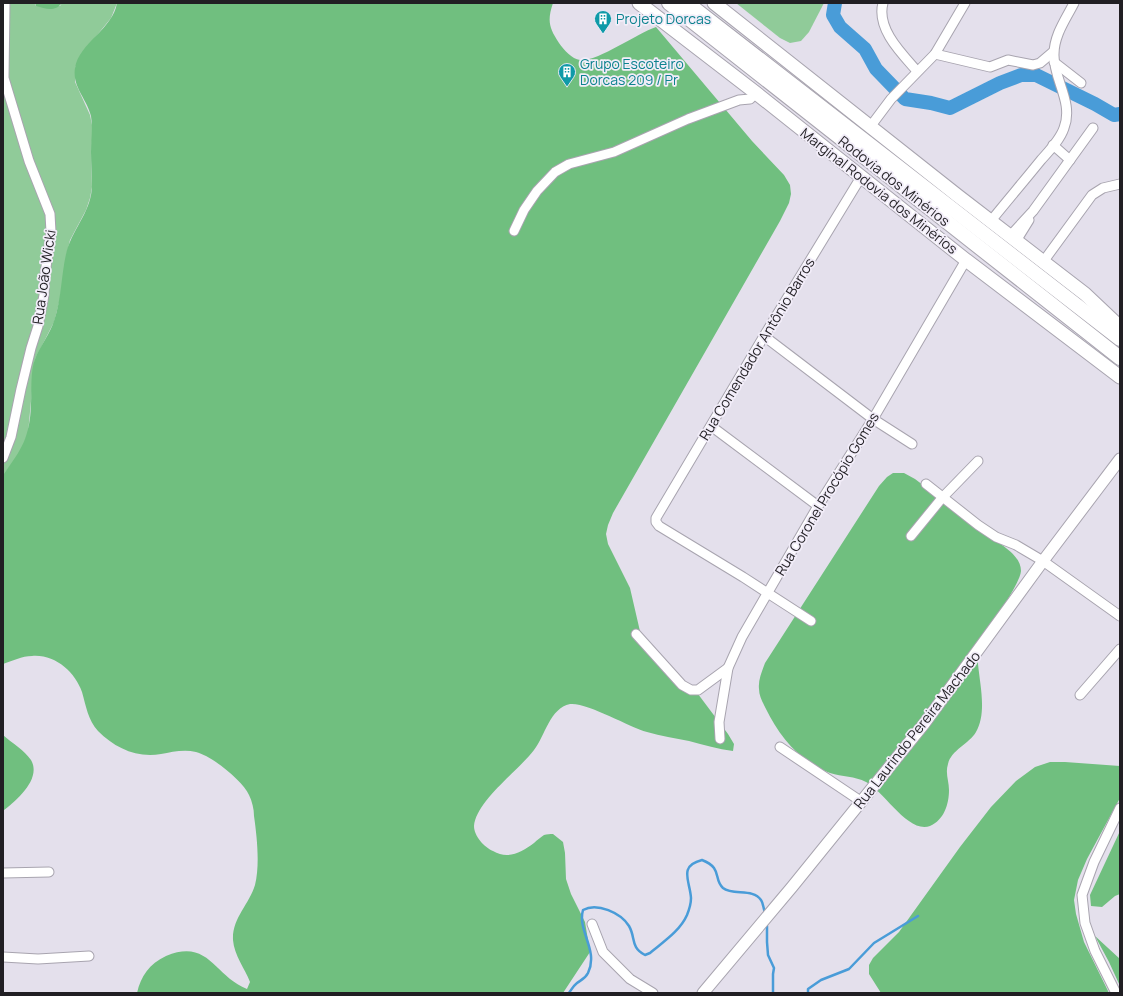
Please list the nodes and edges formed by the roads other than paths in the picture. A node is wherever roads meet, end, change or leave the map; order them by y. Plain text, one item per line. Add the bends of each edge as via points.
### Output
1 (6, 3) edge
2 (639, 3) edge
3 (669, 3) edge
4 (687, 3) edge
5 (714, 3) edge
6 (883, 3) edge
7 (964, 3) edge
8 (1074, 3) edge
9 (1054, 52) junction
10 (935, 54) junction
11 (1054, 62) junction
12 (917, 71) junction
13 (1081, 83) dead end
14 (756, 94) junction
15 (870, 127) junction
16 (1093, 128) dead end
17 (1053, 145) junction
18 (1070, 160) junction
19 (861, 177) junction
20 (1120, 184) edge
21 (990, 222) junction
22 (514, 231) dead end
23 (1013, 239) junction
24 (966, 260) junction
25 (1042, 262) junction
26 (1120, 327) edge
27 (764, 336) junction
28 (1120, 339) edge
29 (1120, 358) edge
30 (1120, 378) edge
31 (873, 418) junction
32 (711, 426) junction
33 (912, 444) dead end
34 (3, 458) edge
35 (1120, 459) edge
36 (978, 461) dead end
37 (926, 484) dead end
38 (942, 498) junction
39 (818, 506) junction
40 (911, 536) dead end
41 (1043, 561) junction
42 (767, 593) junction
43 (1120, 616) edge
44 (811, 621) dead end
45 (636, 634) dead end
46 (1120, 650) edge
47 (728, 668) junction
48 (1080, 695) dead end
49 (720, 739) dead end
50 (780, 747) dead end
51 (862, 802) junction
52 (1120, 808) edge
53 (49, 872) dead end
54 (3, 873) edge
55 (592, 924) dead end
56 (89, 956) dead end
57 (3, 957) edge
58 (653, 993) edge
59 (703, 993) edge
60 (1116, 993) edge

1 - 34 street, Rua João Wicki via 4,78 29,161 50,214 51,232 38,326 11,437
2 - 14 main road, Marginal Rodovia dos Minérios
3 - 29 main road, Rodovia dos Minérios
4 - 28 main road, Rodovia dos Minérios
5 - 15 main road
6 - 12 street via 882,18 887,31
7 - 10 street
8 - 9 street via 1058,33
9 - 10 street via 1033,65 1008,60 990,67
9 - 11 street
10 - 12 street
11 - 13 street
11 - 17 street via 1067,116 1064,129
12 - 15 street via 891,98
14 - 19 main road, Marginal Rodovia dos Minérios
14 - 22 street via 750,99 739,100 688,119 614,152 569,164 555,172 533,197
15 - 21 main road
16 - 18 street
17 - 18 street
17 - 21 street
18 - 23 street via 1033,211 1028,223
19 - 24 main road, Marginal Rodovia dos Minérios
19 - 27 street, Rua Comendador Antônio Barros
20 - 25 street via 1103,188 1092,195
21 - 23 main road
23 - 25 main road
24 - 30 main road, Marginal Rodovia dos Minérios
24 - 31 street, Rua Coronel Procópio Gomes
25 - 26 main road via 1085,294
27 - 31 street
27 - 32 street, Rua Comendador Antônio Barros
31 - 33 street
31 - 39 street, Rua Coronel Procópio Gomes
32 - 39 street
32 - 42 street, Rua Comendador Antônio Barros via 656,522
35 - 41 street, Rua Laurindo Pereira Machado
36 - 38 street
37 - 38 street
38 - 40 street
38 - 41 street via 996,537
39 - 42 street, Rua Coronel Procópio Gomes
41 - 43 street
41 - 51 street, Rua Laurindo Pereira Machado via 924,724
42 - 44 street
42 - 47 street, Rua Coronel Procópio Gomes
45 - 47 street via 682,685 691,690 698,690
46 - 48 street
47 - 49 street, Rua Coronel Procópio Gomes via 719,722
50 - 51 street
51 - 59 street, Rua Laurindo Pereira Machado
52 - 60 street via 1094,862 1082,895 1085,923 1095,951
53 - 54 street
55 - 58 street via 603,952 630,979
56 - 57 street via 38,959

